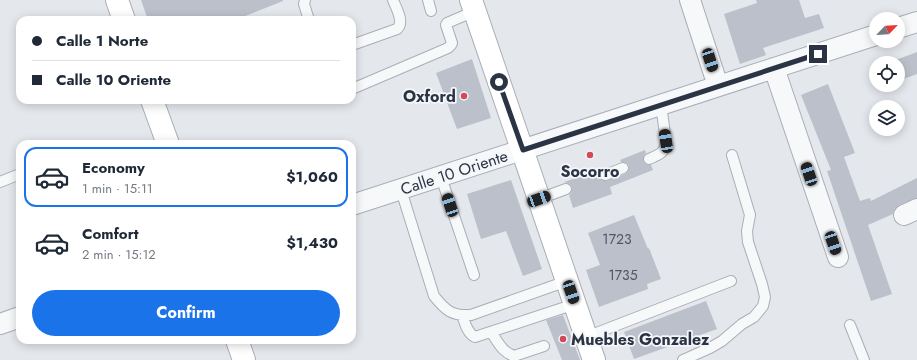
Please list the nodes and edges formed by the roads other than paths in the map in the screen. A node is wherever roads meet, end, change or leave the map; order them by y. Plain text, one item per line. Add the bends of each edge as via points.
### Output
1 (117, 0) edge
2 (305, 0) edge
3 (393, 0) edge
4 (428, 0) edge
5 (690, 0) edge
6 (473, 6) edge
7 (432, 11) dead end
8 (123, 16) edge
9 (308, 16) edge
10 (917, 22) edge
11 (905, 26) edge
12 (869, 37) edge
13 (356, 43) edge
14 (774, 68) junction
15 (718, 86) junction
16 (356, 87) edge
17 (153, 104) edge
18 (661, 105) junction
19 (167, 140) edge
20 (523, 150) junction
21 (732, 155) dead end
22 (649, 159) dead end
23 (623, 168) dead end
24 (605, 175) dead end
25 (16, 176) edge
26 (441, 176) junction
27 (0, 182) edge
28 (566, 189) dead end
29 (401, 190) junction
30 (539, 199) junction
31 (356, 204) edge
32 (838, 257) dead end
33 (474, 275) dead end
34 (567, 281) junction
35 (730, 281) dead end
36 (575, 304) junction
37 (462, 315) junction
38 (16, 318) edge
39 (0, 324) edge
40 (850, 325) dead end
41 (491, 332) junction
42 (586, 337) junction
43 (238, 344) edge
44 (544, 346) dead end
45 (244, 360) edge
46 (594, 360) edge
47 (683, 360) edge
48 (864, 360) edge

1 - 8 main road
2 - 9 lane
3 - 13 lane via 401,21 400,26
4 - 7 lane
5 - 15 street
6 - 16 lane via 447,23 452,43 448,48
6 - 20 main road
10 - 11 street
12 - 14 street, Calle 10 Oriente
14 - 15 street, Calle 10 Oriente
14 - 32 street
15 - 18 street, Calle 10 Oriente
17 - 19 main road
18 - 20 street, Calle 10 Oriente
18 - 22 lane via 666,147 660,155
20 - 26 street, Calle 10 Oriente
20 - 30 main road
21 - 47 lane via 750,215 748,242 762,284 765,297 763,306 754,317 722,341
23 - 24 lane
25 - 27 lane
26 - 29 street, Calle 10 Oriente
26 - 33 lane
28 - 30 lane
29 - 31 street, Calle 10 Oriente
29 - 37 lane via 434,296 445,309
30 - 34 main road
34 - 36 main road
34 - 37 lane via 471,315
35 - 42 lane
36 - 41 lane
36 - 42 main road
37 - 41 lane via 472,336
38 - 39 street
40 - 48 lane
41 - 44 lane via 507,354 514,356
42 - 46 main road
43 - 45 main road

